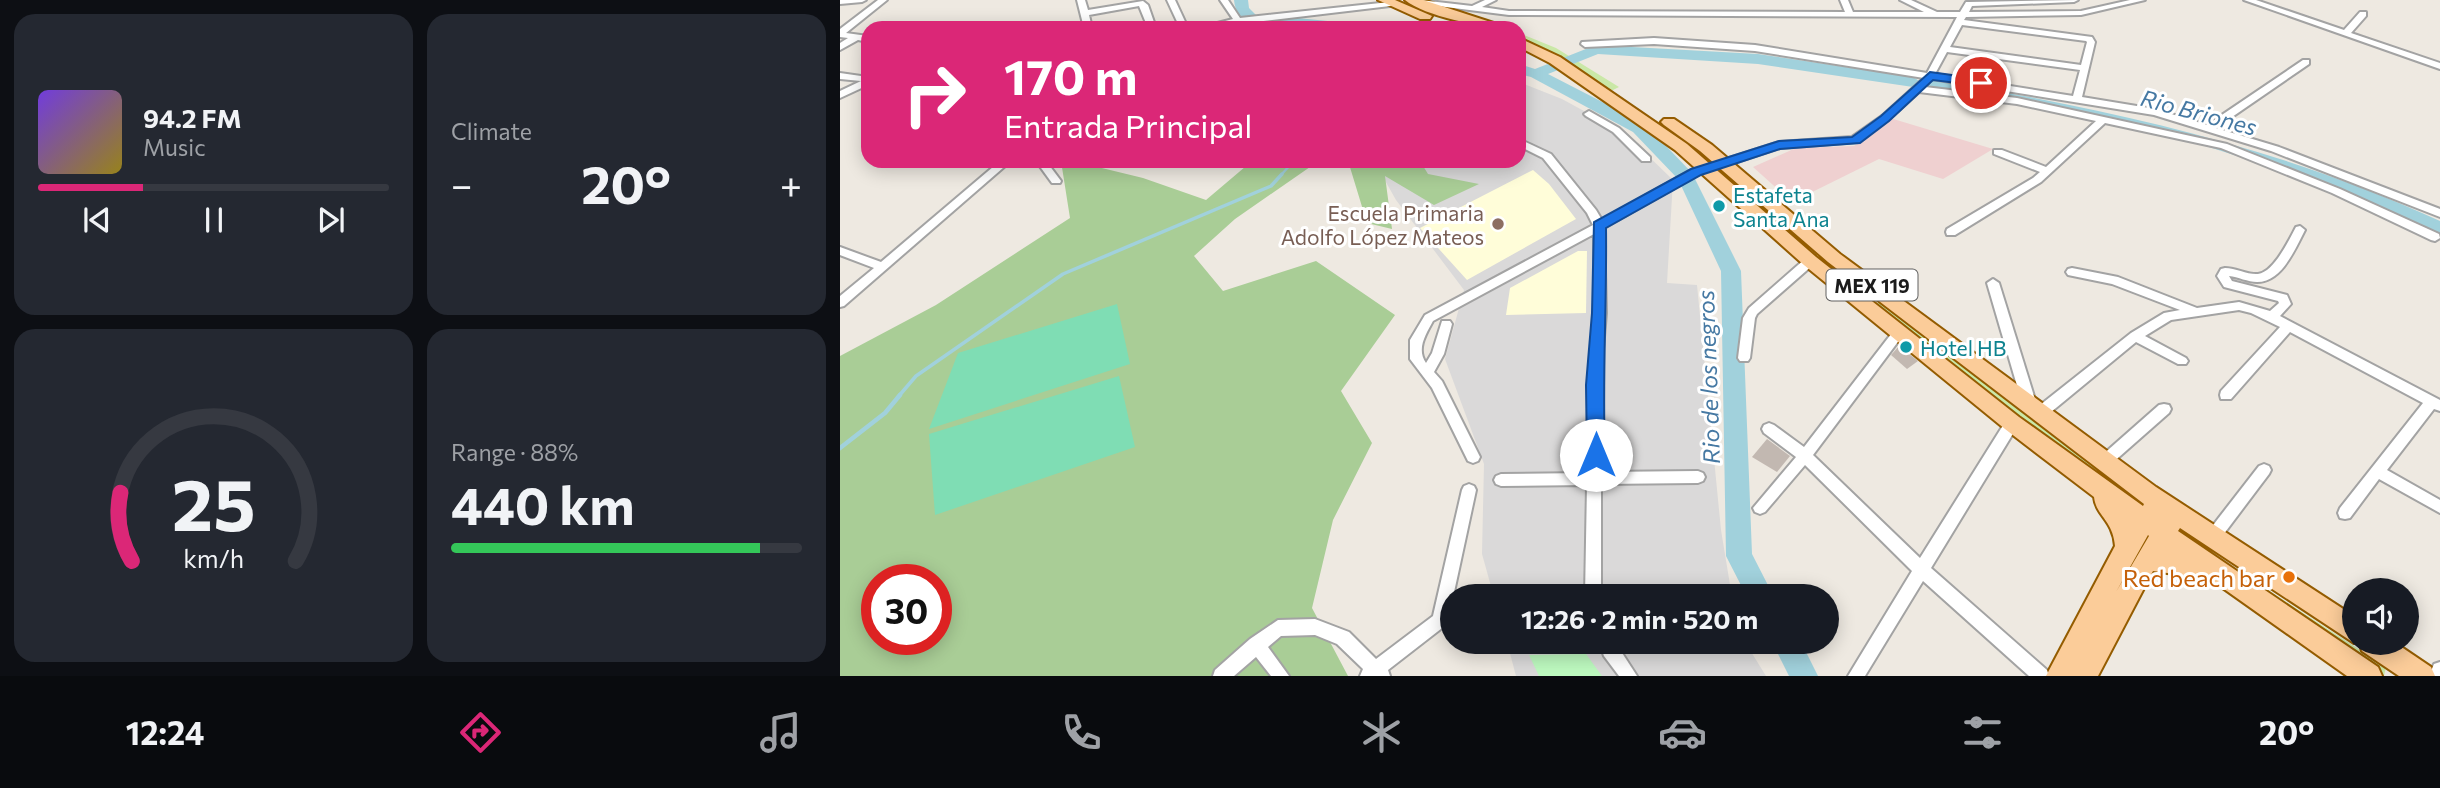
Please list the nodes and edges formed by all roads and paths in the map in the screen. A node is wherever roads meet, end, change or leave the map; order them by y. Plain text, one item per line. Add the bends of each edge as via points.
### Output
1 (862, 0) edge
2 (883, 0) edge
3 (1081, 0) edge
4 (1171, 0) edge
5 (1224, 0) edge
6 (1492, 0) edge
7 (1844, 0) edge
8 (1904, 0) edge
9 (2074, 0) edge
10 (2141, 0) edge
11 (2248, 0) edge
12 (1413, 1) edge
13 (1958, 1) edge
14 (2038, 1) edge
15 (840, 2) edge
16 (1387, 2) edge
17 (1968, 5) junction
18 (1085, 13) junction
19 (1850, 14) junction
20 (2363, 14) dead end
21 (1934, 15) junction
22 (1961, 18) junction
23 (1468, 19) edge
24 (1087, 21) edge
25 (1150, 21) edge
26 (1181, 21) edge
27 (1238, 21) joint
28 (2346, 33) junction
29 (840, 34) edge
30 (1526, 35) edge
31 (856, 37) junction
32 (861, 38) edge
33 (1585, 44) dead end
34 (1526, 46) edge
35 (840, 47) edge
36 (1944, 49) junction
37 (2306, 62) dead end
38 (2440, 66) edge
39 (2085, 68) junction
40 (1581, 69) junction
41 (840, 76) edge
42 (1930, 76) junction
43 (861, 79) edge
44 (861, 84) edge
45 (1919, 89) junction
46 (1613, 91) joint
47 (840, 95) edge
48 (2077, 98) junction
49 (1590, 114) dead end
50 (2103, 120) junction
51 (2209, 128) junction
52 (1526, 146) edge
53 (1997, 152) dead end
54 (1646, 159) dead end
55 (998, 168) edge
56 (1047, 168) edge
57 (1707, 169) junction
58 (2048, 171) junction
59 (1056, 180) dead end
60 (2440, 212) edge
61 (1599, 226) junction
62 (2300, 230) dead end
63 (1951, 232) dead end
64 (2434, 237) dead end
65 (840, 251) edge
66 (1810, 261) junction
67 (881, 266) junction
68 (2072, 272) dead end
69 (1828, 274) junction
70 (1993, 283) dead end
71 (1875, 288) junction
72 (840, 303) edge
73 (2196, 311) junction
74 (2272, 317) junction
75 (1446, 324) dead end
76 (2288, 326) junction
77 (1899, 332) junction
78 (2135, 336) junction
79 (1744, 358) dead end
80 (2182, 362) dead end
81 (1427, 372) junction
82 (2226, 395) dead end
83 (2436, 403) edge
84 (2035, 409) junction
85 (2164, 409) dead end
86 (2012, 423) junction
87 (1769, 429) dead end
88 (1805, 456) junction
89 (1473, 457) dead end
90 (2105, 461) junction
91 (2264, 470) dead end
92 (2377, 471) junction
93 (1698, 477) dead end
94 (1595, 478) junction
95 (2084, 478) junction
96 (1501, 480) dead end
97 (1469, 490) dead end
98 (2440, 507) edge
99 (1760, 509) dead end
100 (2345, 513) dead end
101 (2161, 517) junction
102 (2211, 538) junction
103 (2137, 553) junction
104 (1922, 570) junction
105 (2222, 575) junction
106 (1593, 584) edge
107 (2342, 623) edge
108 (1256, 645) junction
109 (1613, 654) edge
110 (2390, 655) edge
111 (2440, 670) edge
112 (1372, 672) edge
113 (2365, 675) edge
114 (1221, 676) edge
115 (1281, 676) edge
116 (1629, 676) edge
117 (1856, 676) edge
118 (2041, 676) edge
119 (2059, 676) edge
120 (2084, 676) edge
121 (2422, 676) edge
122 (2437, 676) edge

1 - 15 street
2 - 29 street
3 - 18 street
4 - 26 street
5 - 27 street
6 - 23 street
7 - 19 street
8 - 21 street
9 - 14 street
10 - 22 street via 2081,13
11 - 28 street
12 - 23 main road
13 - 17 street
14 - 17 street
16 - 23 main road
16 - 27 street
17 - 22 street
18 - 24 street
18 - 25 street via 1140,3
19 - 21 street
19 - 23 street via 1678,10 1509,13
20 - 28 street
21 - 22 street
22 - 36 street
22 - 39 street via 2089,39
28 - 38 street
29 - 31 street
30 - 40 main road, MEX 119 via 1559,47
31 - 32 street
31 - 35 street
33 - 42 street via 1654,41 1755,48
34 - 40 main road, MEX 119
36 - 39 street
36 - 42 street
37 - 51 street
39 - 48 street
40 - 46 main road, MEX 119
41 - 43 street
42 - 45 street
42 - 48 street
44 - 47 street
45 - 50 street via 2017,101
45 - 57 street via 1855,140 1779,145
46 - 57 main road, MEX 119 via 1639,108
48 - 51 street via 2155,112
49 - 54 street via 1616,130
50 - 58 street
50 - 64 street via 2224,146
51 - 60 street
52 - 61 street via 1547,156
53 - 58 street
55 - 67 street
56 - 59 street
57 - 61 street
57 - 66 main road, MEX 119
57 - 71 main road, MEX 119
58 - 63 street
61 - 81 street via 1429,318 1416,340 1416,359
61 - 94 street
62 - 74 street via 2284,260 2262,278 2238,271 2222,276 2228,284 2283,298 2285,304
65 - 67 street
66 - 69 main road, MEX 119
66 - 79 street via 1753,311
67 - 72 street
68 - 73 street via 2114,280
69 - 71 main road via 1864,294 1873,294
69 - 77 main road, MEX 119
70 - 84 street
71 - 84 main road, MEX 119
73 - 74 street via 2239,306
73 - 78 street via 2168,316
74 - 76 street
75 - 81 street
76 - 82 street
76 - 83 street
77 - 86 main road, MEX 119
77 - 88 street
78 - 80 street
78 - 84 street
81 - 89 street
83 - 92 street
84 - 90 main road, MEX 119
85 - 90 street
86 - 95 main road, MEX 119
86 - 104 street
87 - 88 street
88 - 99 street
88 - 104 street
90 - 101 main road, MEX 119
91 - 102 street
92 - 98 street
92 - 100 street
93 - 94 street
94 - 96 street
94 - 106 street
95 - 101 main road, MEX 119
95 - 103 main road via 2118,514
97 - 112 street via 1440,620
101 - 102 main road, MEX 119
101 - 103 main road
101 - 105 main road, MEX 119
102 - 107 main road, MEX 119
103 - 105 main road
103 - 119 main road
103 - 120 main road
104 - 117 street
104 - 118 street
105 - 113 main road, MEX 119
108 - 112 street via 1278,628 1315,627 1343,638
108 - 114 street
108 - 115 street
109 - 116 street
110 - 121 main road
111 - 122 street

